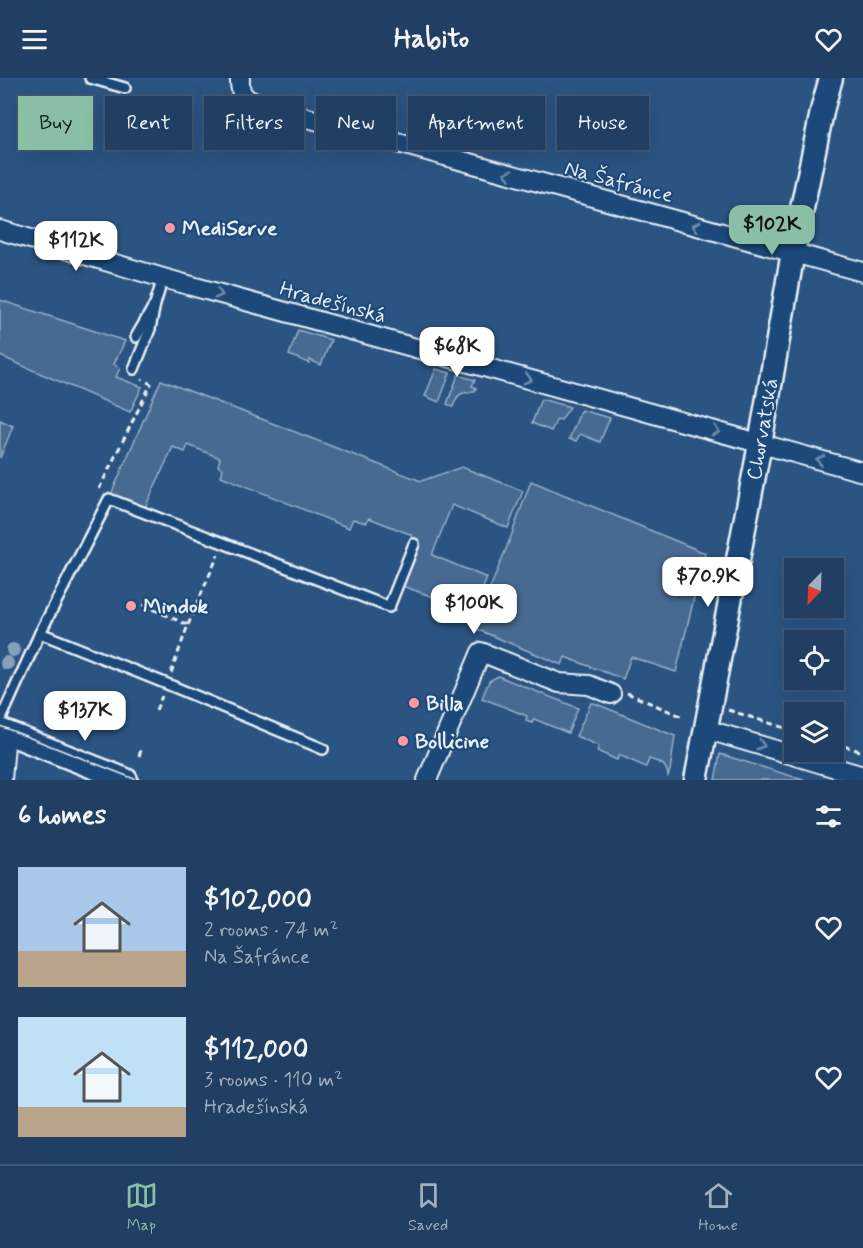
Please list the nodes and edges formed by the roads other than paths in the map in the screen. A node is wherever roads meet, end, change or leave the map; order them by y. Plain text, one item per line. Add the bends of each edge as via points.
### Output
1 (90, 78) edge
2 (240, 78) edge
3 (831, 78) edge
4 (125, 88) dead end
5 (0, 230) edge
6 (793, 252) junction
7 (863, 272) edge
8 (163, 278) junction
9 (155, 304) junction
10 (136, 337) dead end
11 (134, 369) road end
12 (760, 444) junction
13 (863, 472) edge
14 (414, 544) dead end
15 (40, 633) junction
16 (617, 693) road end
17 (2, 728) edge
18 (705, 729) junction
19 (323, 749) dead end
20 (863, 776) edge
21 (2, 780) edge
22 (126, 780) edge
23 (427, 780) edge
24 (696, 780) edge

1 - 4 lane
6 -> 2 street, Na Šafránce via 261,105 243,95
3 - 6 street, Chorvatská
5 - 8 street, Hradešínská
6 - 7 street, Na Šafránce
6 - 12 street, Chorvatská
8 - 9 lane
8 -> 12 street, Hradešínská
9 - 10 lane
9 - 11 lane
13 -> 12 street, Hradešínská
12 - 18 street, Chorvatská
14 - 15 lane via 389,607 110,498
15 - 17 lane
15 - 19 lane
16 - 23 street via 589,685 559,683 481,652
17 - 21 street
17 - 22 street
18 -> 20 street
18 - 24 street, Chorvatská

